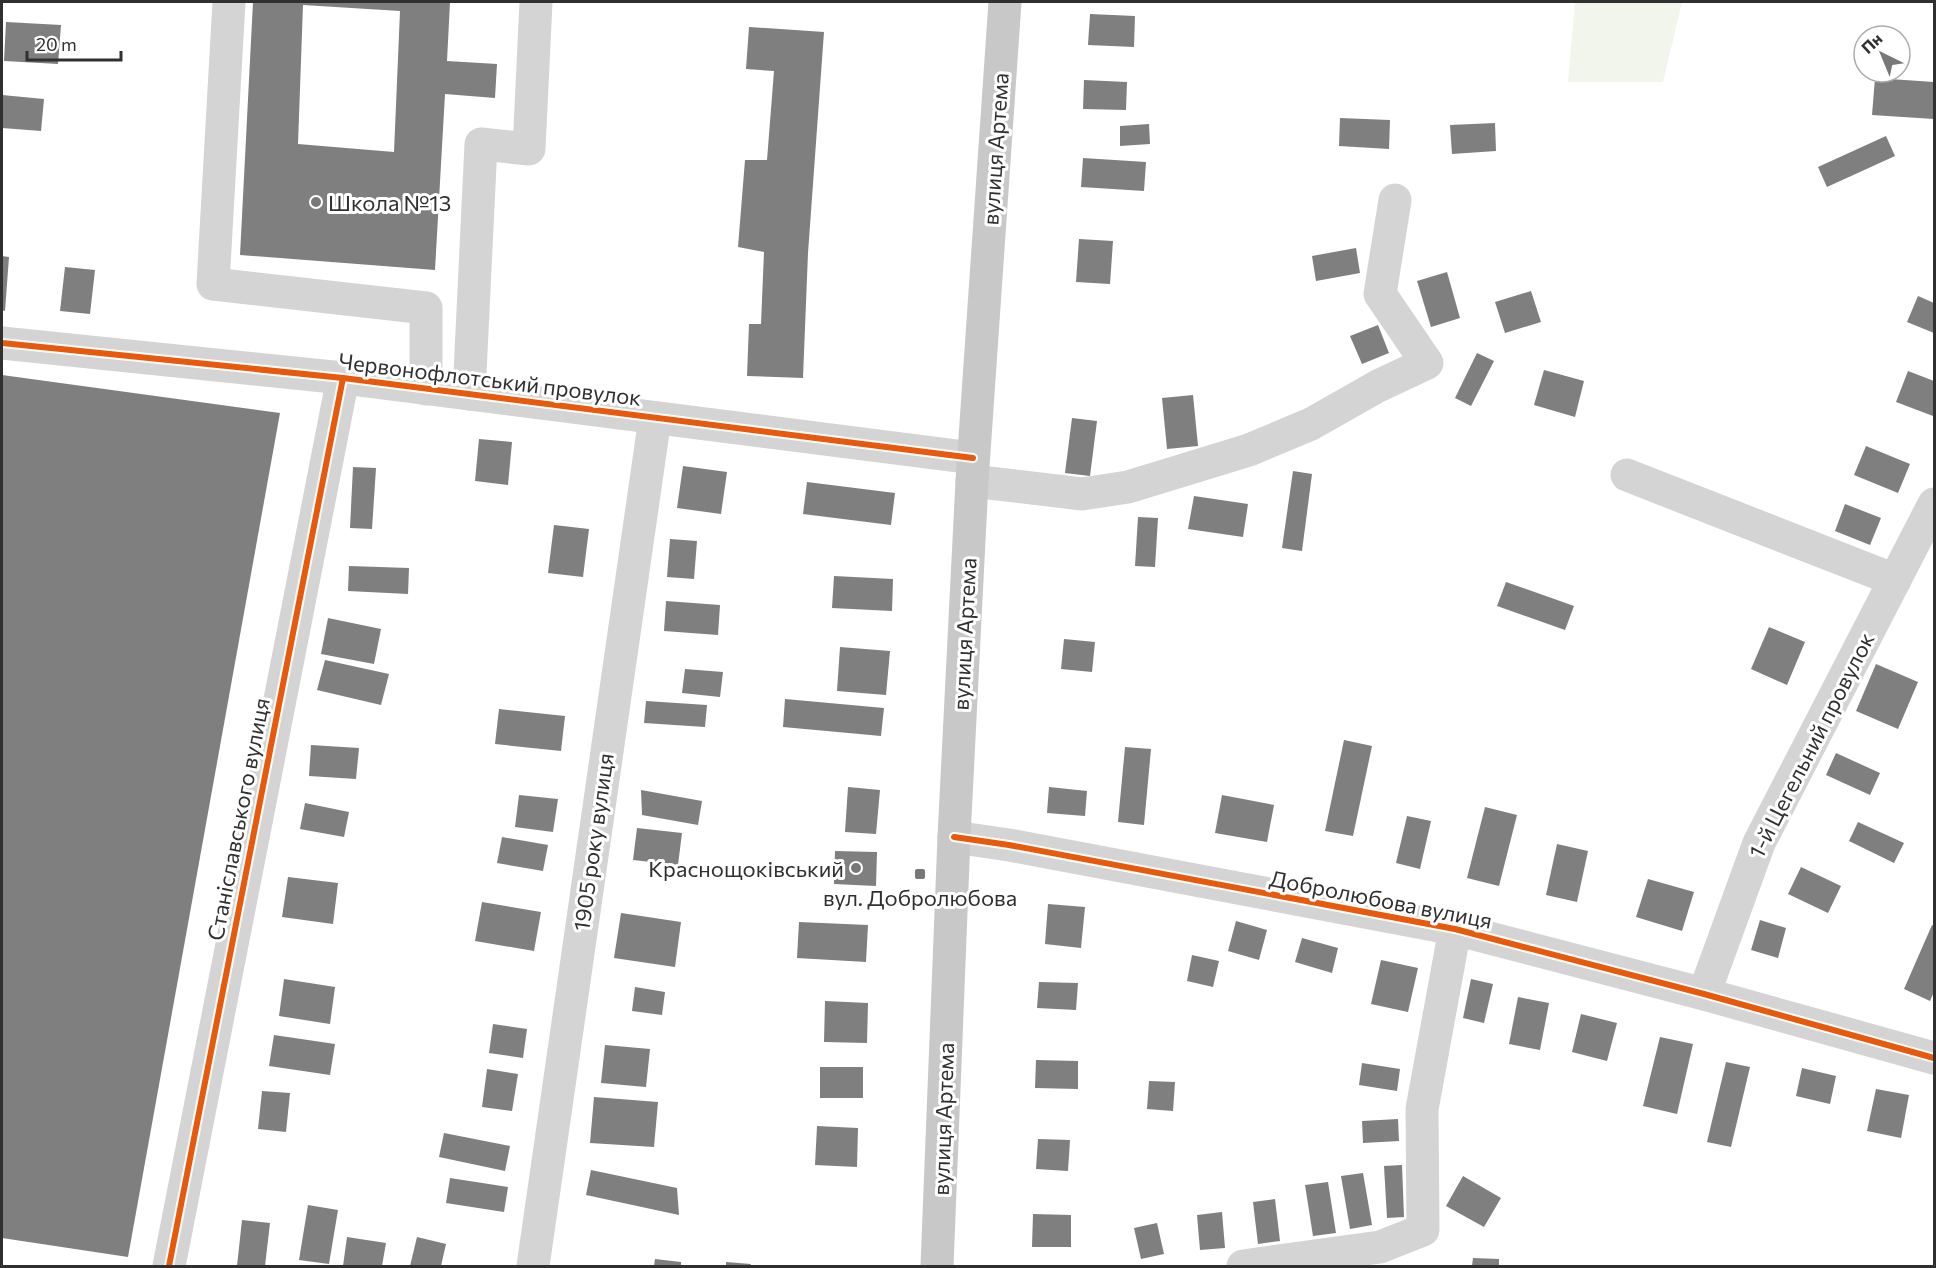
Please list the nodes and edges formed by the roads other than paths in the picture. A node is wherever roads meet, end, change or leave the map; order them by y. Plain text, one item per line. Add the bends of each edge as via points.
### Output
1 (229, 2) edge
2 (536, 2) edge
3 (1005, 2) edge
4 (1395, 200) dead end
5 (2, 343) edge
6 (343, 378) junction
7 (426, 389) junction
8 (469, 394) junction
9 (655, 418) junction
10 (972, 470) junction
11 (1627, 476) dead end
12 (1935, 504) edge
13 (1895, 580) junction
14 (954, 837) junction
15 (1455, 929) junction
16 (1704, 994) junction
17 (1935, 1058) edge
18 (169, 1266) edge
19 (533, 1266) edge
20 (938, 1266) edge
21 (1243, 1266) edge

1 - 7 street via 213,284 426,308
2 - 8 street via 529,149 482,144
3 - 10 main road, вулиця Артема
4 - 10 street, Червонофлотський провулок via 1380,294 1427,363 1311,424 1249,450 1128,487 1082,494
5 - 6 street, Червонофлотський провулок
6 - 7 street, Червонофлотський провулок
6 - 18 street, Станіславського вулиця
7 - 8 street, Червонофлотський провулок
8 - 9 street, Червонофлотський провулок
9 - 10 street, Червонофлотський провулок
9 - 19 street, 1905 року вулиця
10 - 14 main road, вулиця Артема
11 - 13 street
12 - 13 street, 1-й Цегельний провулок
13 - 16 street, 1-й Цегельний провулок via 1759,843
14 - 15 street, Добролюбова вулиця
14 - 20 main road, вулиця Артема
15 - 16 street, Добролюбова вулиця
15 - 21 street via 1422,1109 1423,1230 1380,1247
16 - 17 street, Добролюбова вулиця

